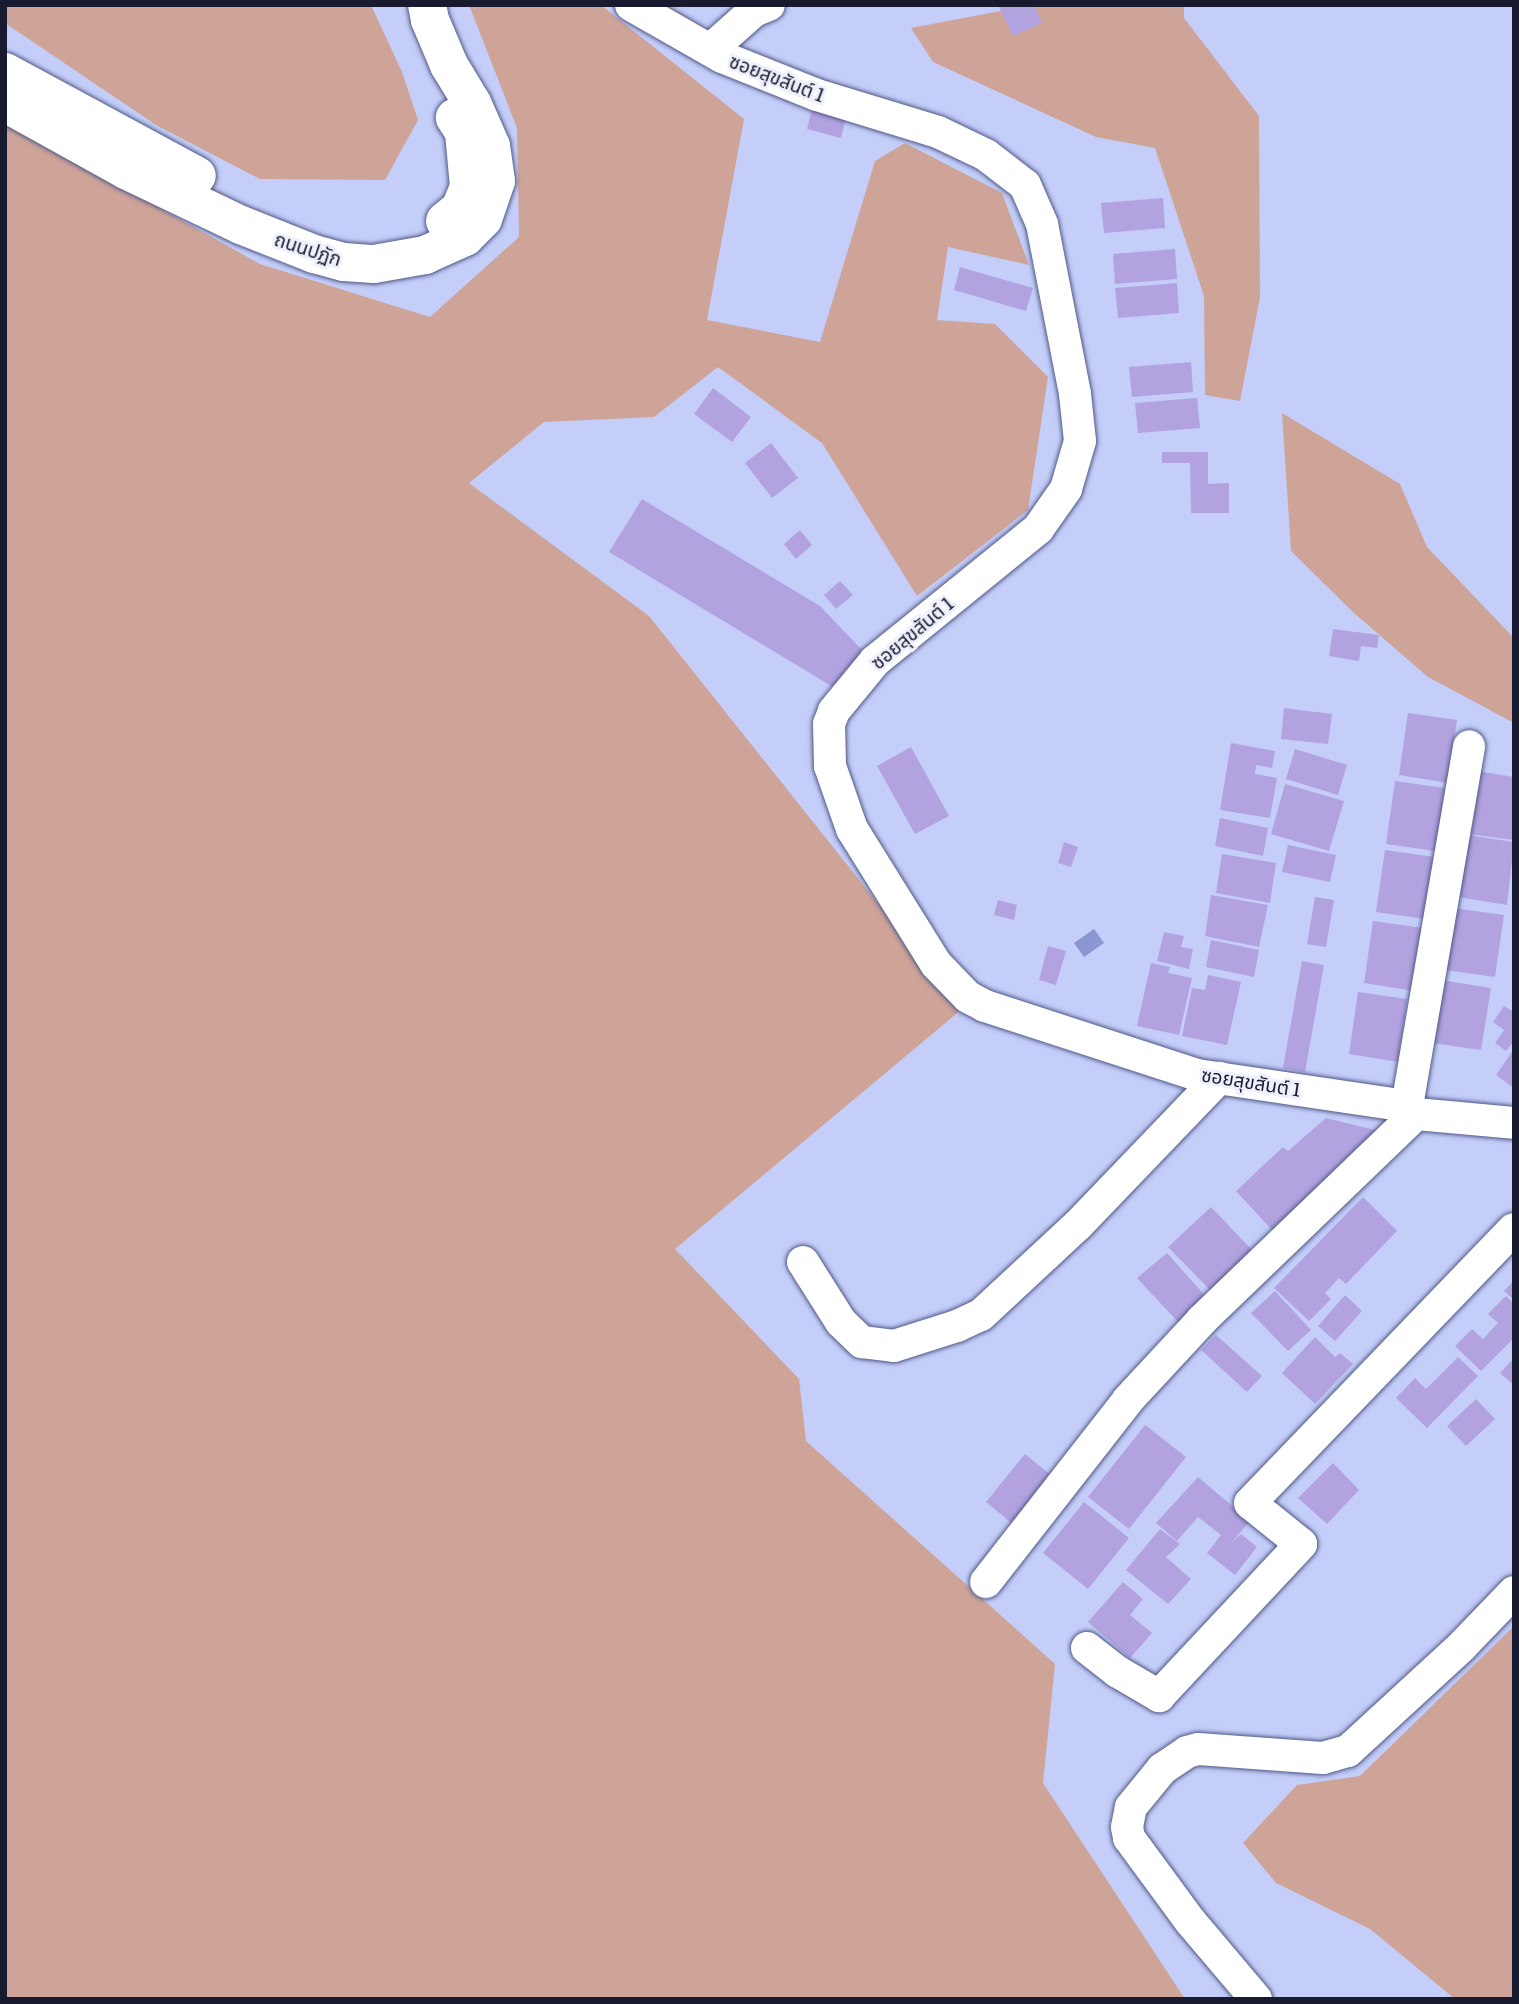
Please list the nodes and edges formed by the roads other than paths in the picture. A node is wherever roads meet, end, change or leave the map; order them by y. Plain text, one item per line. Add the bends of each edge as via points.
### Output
1 (406, 5) edge
2 (428, 5) edge
3 (631, 5) edge
4 (769, 5) edge
5 (709, 50) junction
6 (5, 72) edge
7 (5, 103) edge
8 (1469, 746) dead end
9 (1219, 1079) junction
10 (1412, 1110) junction
11 (1514, 1123) edge
12 (1514, 1229) edge
13 (803, 1262) dead end
14 (986, 1582) dead end
15 (1514, 1592) edge
16 (1087, 1648) dead end
17 (1256, 1999) edge

1 - 6 main road, ถนนปฏัก via 421,57 464,132 468,159 469,187 460,209 444,223 417,233 351,237 265,210
2 - 7 main road, ถนนปฏัก via 449,65 491,146 496,181 484,219 465,237 425,255 374,264 344,262 303,250 126,170
3 - 5 street, ซอยสุขสันต์ 1
4 - 5 street via 754,11
5 - 9 street, ซอยสุขสันต์ 1 via 817,95 938,132 986,155 1025,185 1042,224 1075,394 1080,441 1066,489 1038,529 867,671 834,711 828,741 830,766 852,829 936,964 968,996 1001,1013
8 - 10 street
9 - 10 street, ซอยสุขสันต์ 1
9 - 13 street via 1078,1225 981,1315 957,1326 894,1346 862,1342 841,1322
10 - 11 street, ซอยสุขสันต์ 1
10 - 14 street via 1128,1400
12 - 16 street via 1250,1503 1301,1544 1159,1696
15 - 17 street via 1348,1751 1323,1759 1198,1749 1162,1769 1132,1807 1129,1838 1190,1921

